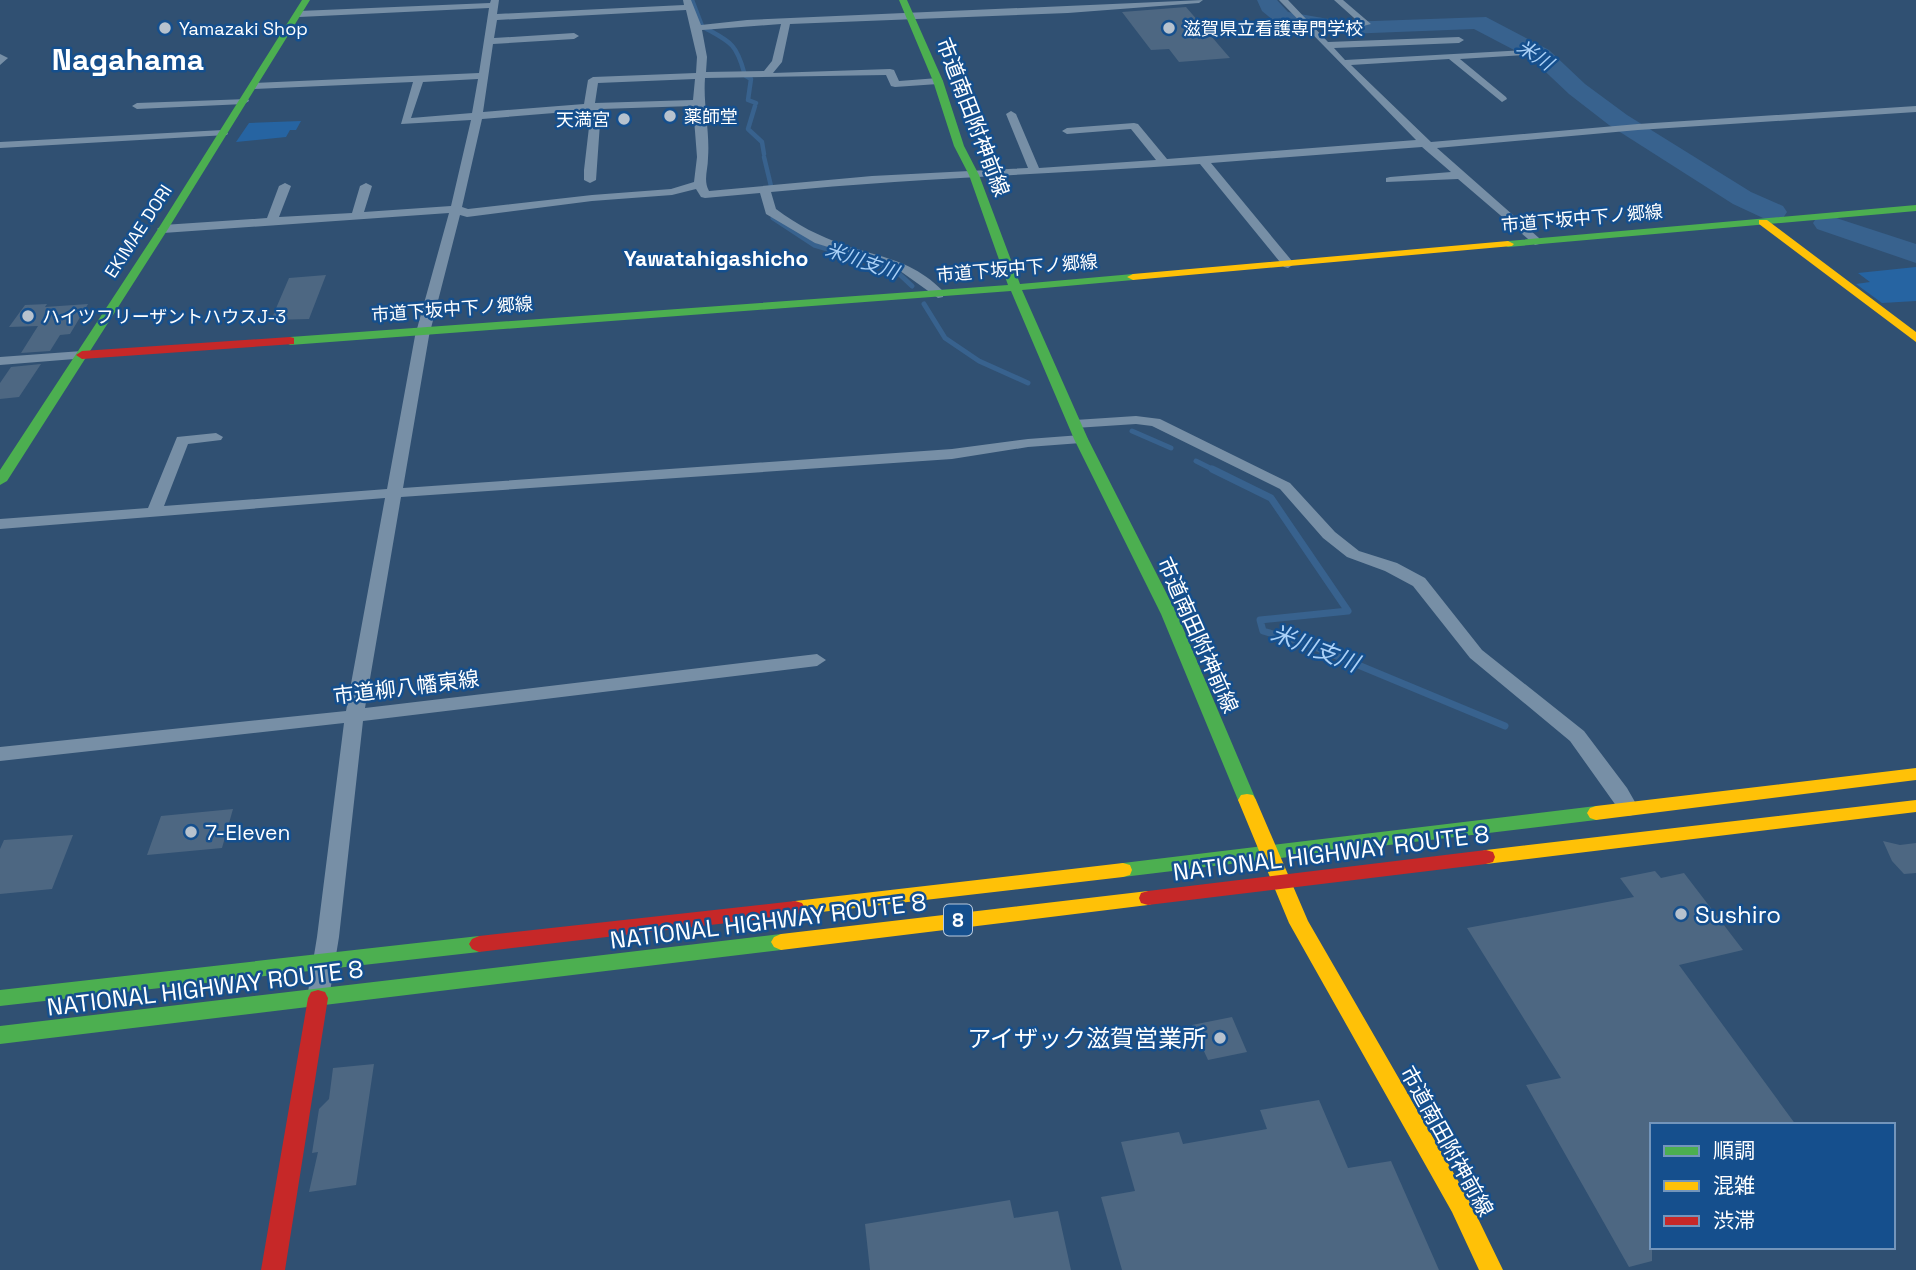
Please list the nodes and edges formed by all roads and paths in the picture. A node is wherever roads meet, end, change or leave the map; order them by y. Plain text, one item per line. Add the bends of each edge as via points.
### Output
1 (903, 0) edge
2 (1074, 0) edge
3 (1199, 0) edge
4 (1283, 0) edge
5 (1338, 0) edge
6 (1114, 3) edge
7 (688, 4) edge
8 (303, 7) edge
9 (495, 7) edge
10 (1081, 9) junction
11 (911, 17) junction
12 (786, 22) junction
13 (1366, 24) dead end
14 (697, 28) junction
15 (574, 36) dead end
16 (1459, 40) dead end
17 (489, 41) junction
18 (1325, 46) junction
19 (1525, 51) dead end
20 (1451, 56) junction
21 (1343, 64) junction
22 (767, 74) junction
23 (482, 75) junction
24 (700, 75) junction
25 (419, 79) junction
26 (938, 81) junction
27 (254, 86) junction
28 (1502, 99) dead end
29 (244, 101) junction
30 (698, 103) junction
31 (137, 106) dead end
32 (592, 106) junction
33 (1916, 109) edge
34 (1012, 114) dead end
35 (477, 116) junction
36 (1067, 131) dead end
37 (223, 133) junction
38 (0, 145) edge
39 (1427, 145) junction
40 (1201, 158) junction
41 (1163, 162) junction
42 (1035, 172) junction
43 (974, 175) junction
44 (1461, 175) junction
45 (590, 180) dead end
46 (1390, 180) dead end
47 (699, 184) junction
48 (285, 186) dead end
49 (366, 186) dead end
50 (765, 190) junction
51 (1916, 208) edge
52 (456, 209) junction
53 (357, 214) junction
54 (272, 221) junction
55 (1763, 222) junction
56 (163, 229) junction
57 (1535, 241) junction
58 (1288, 264) junction
59 (1015, 287) junction
60 (937, 294) junction
61 (423, 329) junction
62 (1916, 338) edge
63 (82, 355) junction
64 (0, 361) edge
65 (1078, 431) junction
66 (216, 437) dead end
67 (0, 481) edge
68 (394, 495) junction
69 (154, 512) junction
70 (0, 524) edge
71 (817, 660) dead end
72 (354, 716) junction
73 (0, 754) edge
74 (1916, 774) edge
75 (1916, 806) edge
76 (1629, 809) junction
77 (1269, 852) junction
78 (1280, 882) junction
79 (324, 960) junction
80 (0, 998) edge
81 (318, 998) junction
82 (0, 1035) edge
83 (272, 1270) edge
84 (1491, 1270) edge

1 - 11 main road, 市道南田附神前線
2 - 10 street
3 - 6 street
4 - 18 street
5 - 13 street
6 - 10 street
7 - 9 street
7 - 14 street
8 - 9 street
8 - 27 main road, EKIMAE DORI
9 - 17 street
10 - 11 street
11 - 12 street
11 - 26 main road, 市道南田附神前線
12 - 14 street
12 - 22 street via 776,62
14 - 24 street
15 - 17 street
16 - 18 street
17 - 23 street
18 - 21 street
19 - 20 street
20 - 21 street
20 - 28 street
21 - 39 street
22 - 24 street
22 - 26 street via 890,72 895,84
23 - 25 street
23 - 35 street
24 - 30 street
24 - 32 street via 593,80
25 - 27 street
25 - 35 street via 405,122
26 - 43 main road, 市道南田附神前線 via 959,146
27 - 29 main road, EKIMAE DORI
29 - 31 street
29 - 37 main road, EKIMAE DORI
30 - 32 street
30 - 47 street via 703,157
32 - 35 street
32 - 45 street via 595,129 588,156
33 - 39 street
34 - 42 street
35 - 52 street
36 - 41 street via 1134,126
37 - 38 street
37 - 56 main road, EKIMAE DORI
39 - 40 street
39 - 44 street
40 - 41 street
40 - 58 street
41 - 42 street
42 - 43 street
43 - 50 street
43 - 59 main road, 市道南田附神前線
44 - 46 street
44 - 57 street
47 - 50 street via 705,195
47 - 52 street via 660,194 467,213
48 - 54 street
49 - 53 street
50 - 60 street via 770,211 794,228 827,244 901,264
51 - 55 main road, 市道下坂中下ノ郷線
52 - 53 street
52 - 61 street
53 - 54 street
54 - 56 street
55 - 57 main road, 市道下坂中下ノ郷線
55 - 62 main road
56 - 63 main road, EKIMAE DORI
57 - 58 main road, 市道下坂中下ノ郷線
58 - 59 main road, 市道下坂中下ノ郷線
59 - 60 main road, 市道下坂中下ノ郷線
59 - 65 main road, 市道南田附神前線
60 - 61 main road, 市道下坂中下ノ郷線
61 - 63 main road, 市道下坂中下ノ郷線
61 - 68 street
63 - 64 street, 市道下坂中下ノ郷線
63 - 67 main road, EKIMAE DORI
65 - 68 street via 951,454
65 - 76 street via 1136,420 1155,422 1285,486 1329,535 1353,554 1419,582 1476,654 1577,736
65 - 77 main road, 市道南田附神前線 via 1169,614
66 - 69 street via 182,440
68 - 69 street
68 - 72 street
69 - 70 street
71 - 72 street, 市道柳八幡東線
72 - 73 street, 市道柳八幡東線
72 - 79 street
74 - 76 main road, NATIONAL HIGHWAY ROUTE 8 / 8
75 - 78 main road, NATIONAL HIGHWAY ROUTE 8 / 8
76 - 77 main road, NATIONAL HIGHWAY ROUTE 8 / 8
77 - 78 main road, 市道南田附神前線
77 - 79 main road, NATIONAL HIGHWAY ROUTE 8 / 8
78 - 81 main road, NATIONAL HIGHWAY ROUTE 8 / 8
78 - 84 main road, 市道南田附神前線 via 1461,1205
79 - 80 main road, NATIONAL HIGHWAY ROUTE 8 / 8
79 - 81 street
81 - 82 main road, NATIONAL HIGHWAY ROUTE 8 / 8
81 - 83 main road

